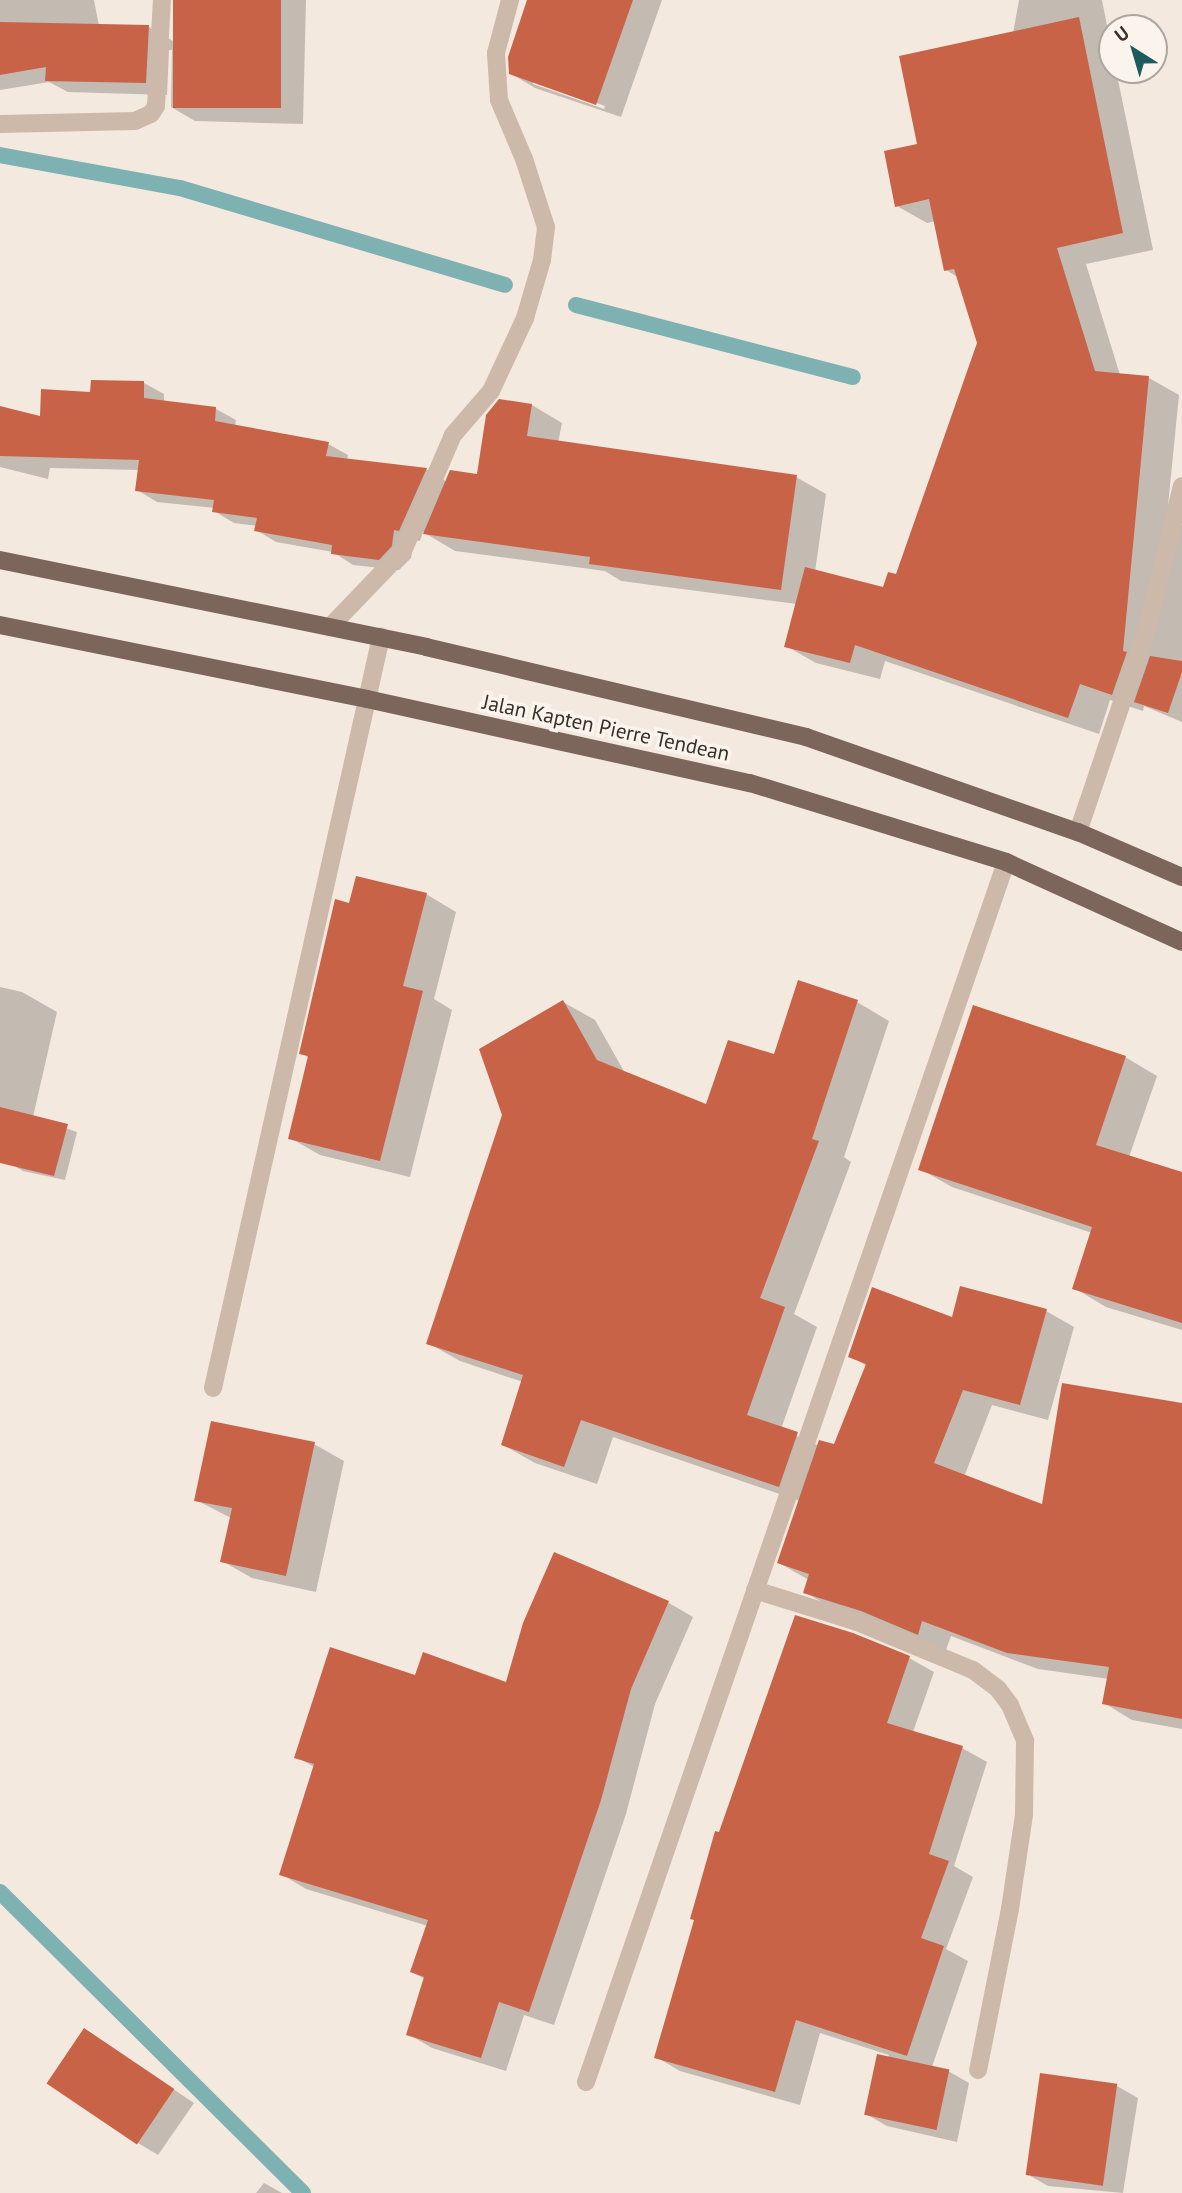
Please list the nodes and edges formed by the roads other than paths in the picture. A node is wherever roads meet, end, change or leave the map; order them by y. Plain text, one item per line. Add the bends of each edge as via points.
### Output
1 (162, 0) edge
2 (510, 0) edge
3 (0, 124) edge
4 (1182, 486) edge
5 (0, 561) edge
6 (0, 625) edge
7 (330, 627) junction
8 (381, 637) junction
9 (367, 699) junction
10 (1078, 832) junction
11 (1006, 862) junction
12 (1182, 877) edge
13 (1182, 942) edge
14 (213, 1388) dead end
15 (755, 1590) junction
16 (978, 2070) dead end
17 (586, 2082) dead end

1 - 3 street via 156,106 151,114 135,121
2 - 7 street via 496,53 499,100 546,227 542,260 525,318 491,391 453,435 403,551
4 - 10 street via 1147,628
5 - 7 main road, Jalan Kapten Pierre Tendean
6 - 9 main road, Jalan Kapten Pierre Tendean
7 - 8 main road, Jalan Kapten Pierre Tendean
8 - 9 street
8 - 10 main road, Jalan Kapten Pierre Tendean via 806,737
9 - 11 main road, Jalan Kapten Pierre Tendean via 750,783
9 - 14 street
10 - 12 main road, Jalan Kapten Pierre Tendean
11 - 13 main road, Jalan Kapten Pierre Tendean
11 - 15 street
15 - 16 street via 858,1622 973,1670 1010,1705 1025,1741 1024,1815
15 - 17 street

